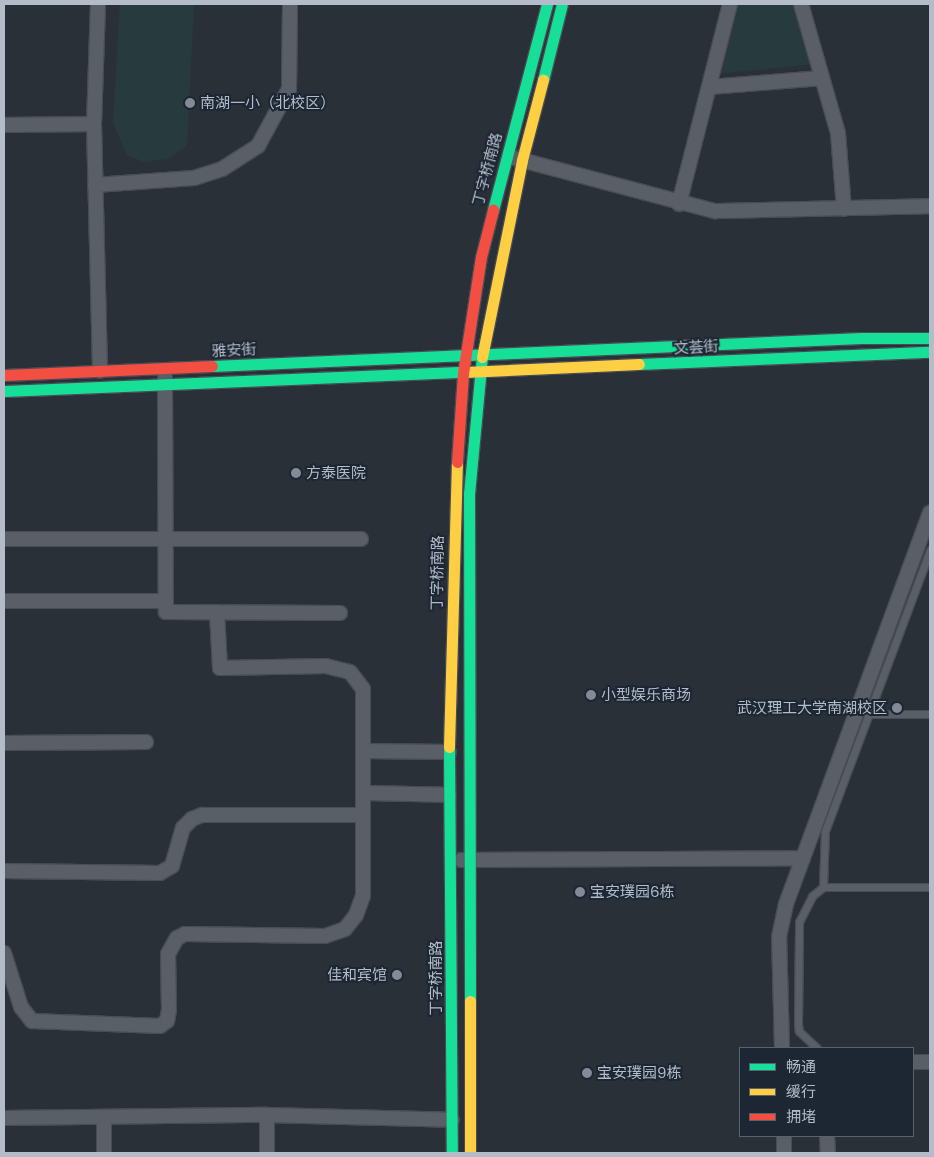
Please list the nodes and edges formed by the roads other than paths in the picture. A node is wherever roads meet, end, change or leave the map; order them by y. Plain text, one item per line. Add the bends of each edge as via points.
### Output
1 (98, 4) edge
2 (290, 4) edge
3 (547, 4) edge
4 (562, 4) edge
5 (730, 4) edge
6 (801, 4) edge
7 (822, 78) junction
8 (710, 87) junction
9 (94, 124) junction
10 (4, 125) edge
11 (506, 156) junction
12 (522, 160) junction
13 (95, 185) junction
14 (680, 204) junction
15 (930, 206) edge
16 (844, 209) junction
17 (930, 338) edge
18 (930, 352) edge
19 (482, 353) junction
20 (465, 354) junction
21 (100, 371) junction
22 (480, 372) junction
23 (463, 373) junction
24 (4, 375) edge
25 (165, 376) junction
26 (4, 391) edge
27 (930, 513) edge
28 (4, 538) edge
29 (166, 539) junction
30 (361, 539) dead end
31 (930, 550) edge
32 (4, 601) edge
33 (166, 601) junction
34 (217, 612) junction
35 (340, 613) dead end
36 (867, 714) junction
37 (930, 714) edge
38 (146, 742) dead end
39 (4, 743) edge
40 (363, 751) junction
41 (449, 752) junction
42 (363, 793) junction
43 (449, 794) junction
44 (363, 815) junction
45 (803, 858) junction
46 (450, 860) junction
47 (467, 860) junction
48 (4, 871) edge
49 (823, 887) junction
50 (930, 887) edge
51 (4, 953) edge
52 (782, 1047) edge
53 (816, 1047) edge
54 (914, 1062) edge
55 (930, 1062) edge
56 (267, 1115) junction
57 (4, 1118) edge
58 (104, 1118) junction
59 (452, 1120) junction
60 (784, 1137) edge
61 (827, 1137) edge
62 (104, 1153) edge
63 (266, 1153) edge
64 (452, 1153) edge
65 (470, 1153) edge
66 (784, 1153) edge
67 (828, 1153) edge

1 - 9 street
2 - 13 street via 289,89 258,146 222,169 194,178
3 - 11 main road, 丁字桥南路
4 - 12 main road, 丁字桥南路
5 - 8 street
6 - 7 street
7 - 8 street
7 - 16 street via 838,133
8 - 14 street
9 - 10 street
9 - 13 street
11 - 12 street
11 - 20 main road, 丁字桥南路 via 481,257
12 - 14 street
12 - 19 main road, 丁字桥南路
13 - 21 street
14 - 16 street via 732,212
15 - 16 street
17 - 19 main road, 文荟街
18 - 22 main road, 文荟街
19 - 20 main road, 文荟街
19 - 22 main road, 丁字桥南路
20 - 23 main road, 丁字桥南路
20 - 25 main road, 雅安街
21 - 24 main road, 雅安街
21 - 25 main road, 雅安街
22 - 23 main road, 文荟街
22 - 47 main road, 丁字桥南路 via 468,519
23 - 25 main road, 雅安街
23 - 41 main road, 丁字桥南路 via 453,512
25 - 26 main road, 雅安街
25 - 29 street
27 - 45 street
28 - 29 street
29 - 30 street
29 - 33 street
31 - 36 lane
32 - 33 street
33 - 34 street via 166,612
34 - 35 street
34 - 40 street via 220,668 326,666 340,668 358,680 363,689
36 - 37 lane
36 - 49 lane via 825,831
38 - 39 street
40 - 41 street
40 - 42 street
41 - 43 main road, 丁字桥南路
42 - 43 street
42 - 44 street
43 - 46 main road, 丁字桥南路
44 - 48 street via 202,815 183,828 172,866 160,873
44 - 51 street via 363,896 356,915 345,929 325,936 185,934 170,946 169,1010 167,1021 160,1026 32,1021 21,1007
45 - 47 street
45 - 52 street via 786,904 779,937
46 - 47 street
46 - 59 main road, 丁字桥南路
47 - 65 main road, 丁字桥南路
49 - 50 lane
49 - 53 lane via 805,908 798,936 799,1031
54 - 55 street
56 - 58 street
56 - 59 street
56 - 63 street
57 - 58 street
58 - 62 street
59 - 64 main road, 丁字桥南路
60 - 66 street
61 - 67 street

